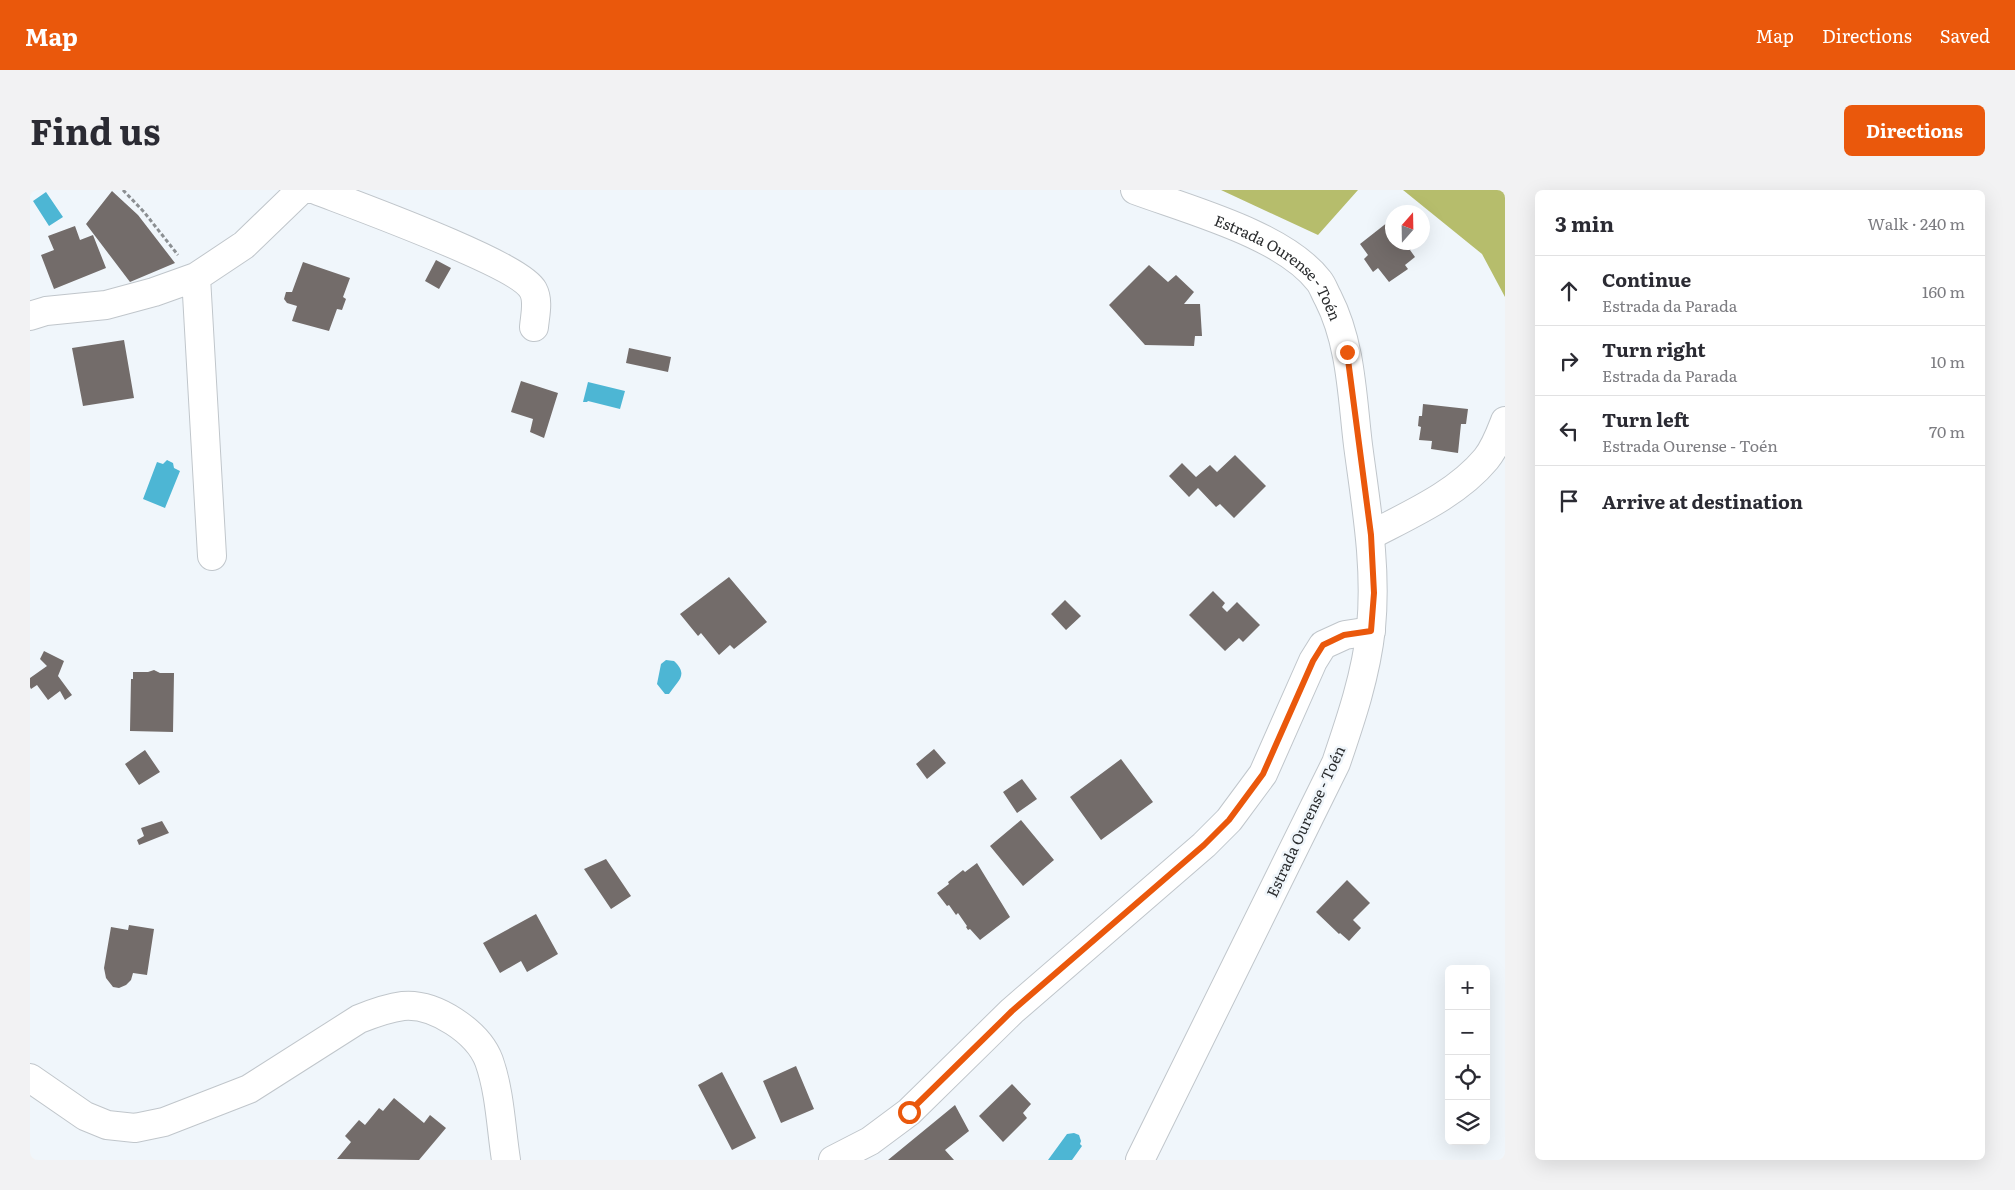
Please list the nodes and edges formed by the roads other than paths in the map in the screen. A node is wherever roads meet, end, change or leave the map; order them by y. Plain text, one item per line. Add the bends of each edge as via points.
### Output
1 (300, 190) edge
2 (316, 190) edge
3 (1135, 190) edge
4 (196, 277) junction
5 (35, 312) edge
6 (534, 327) dead end
7 (1505, 421) edge
8 (1371, 535) junction
9 (212, 556) dead end
10 (1371, 631) junction
11 (30, 1078) edge
12 (506, 1160) edge
13 (833, 1160) edge
14 (1140, 1160) edge

1 - 4 street via 244,245
2 - 6 street via 450,243 518,276 533,289 536,297
3 - 8 street, Estrada Ourense - Toén via 1278,247 1319,282 1337,315 1347,352
4 - 5 street via 106,305
4 - 9 street
7 - 8 street via 1486,459 1457,486
8 - 10 street, Estrada Ourense - Toén via 1374,593
10 - 13 street via 1344,635 1323,645 1263,774 1229,820 1204,845 1012,1011 909,1112 870,1141
10 - 14 street, Estrada Ourense - Toén via 1357,702 1336,763
11 - 12 street via 85,1116 107,1125 135,1128 164,1122 249,1089 359,1019 378,1011 405,1006 431,1010 454,1021 475,1039 488,1060

